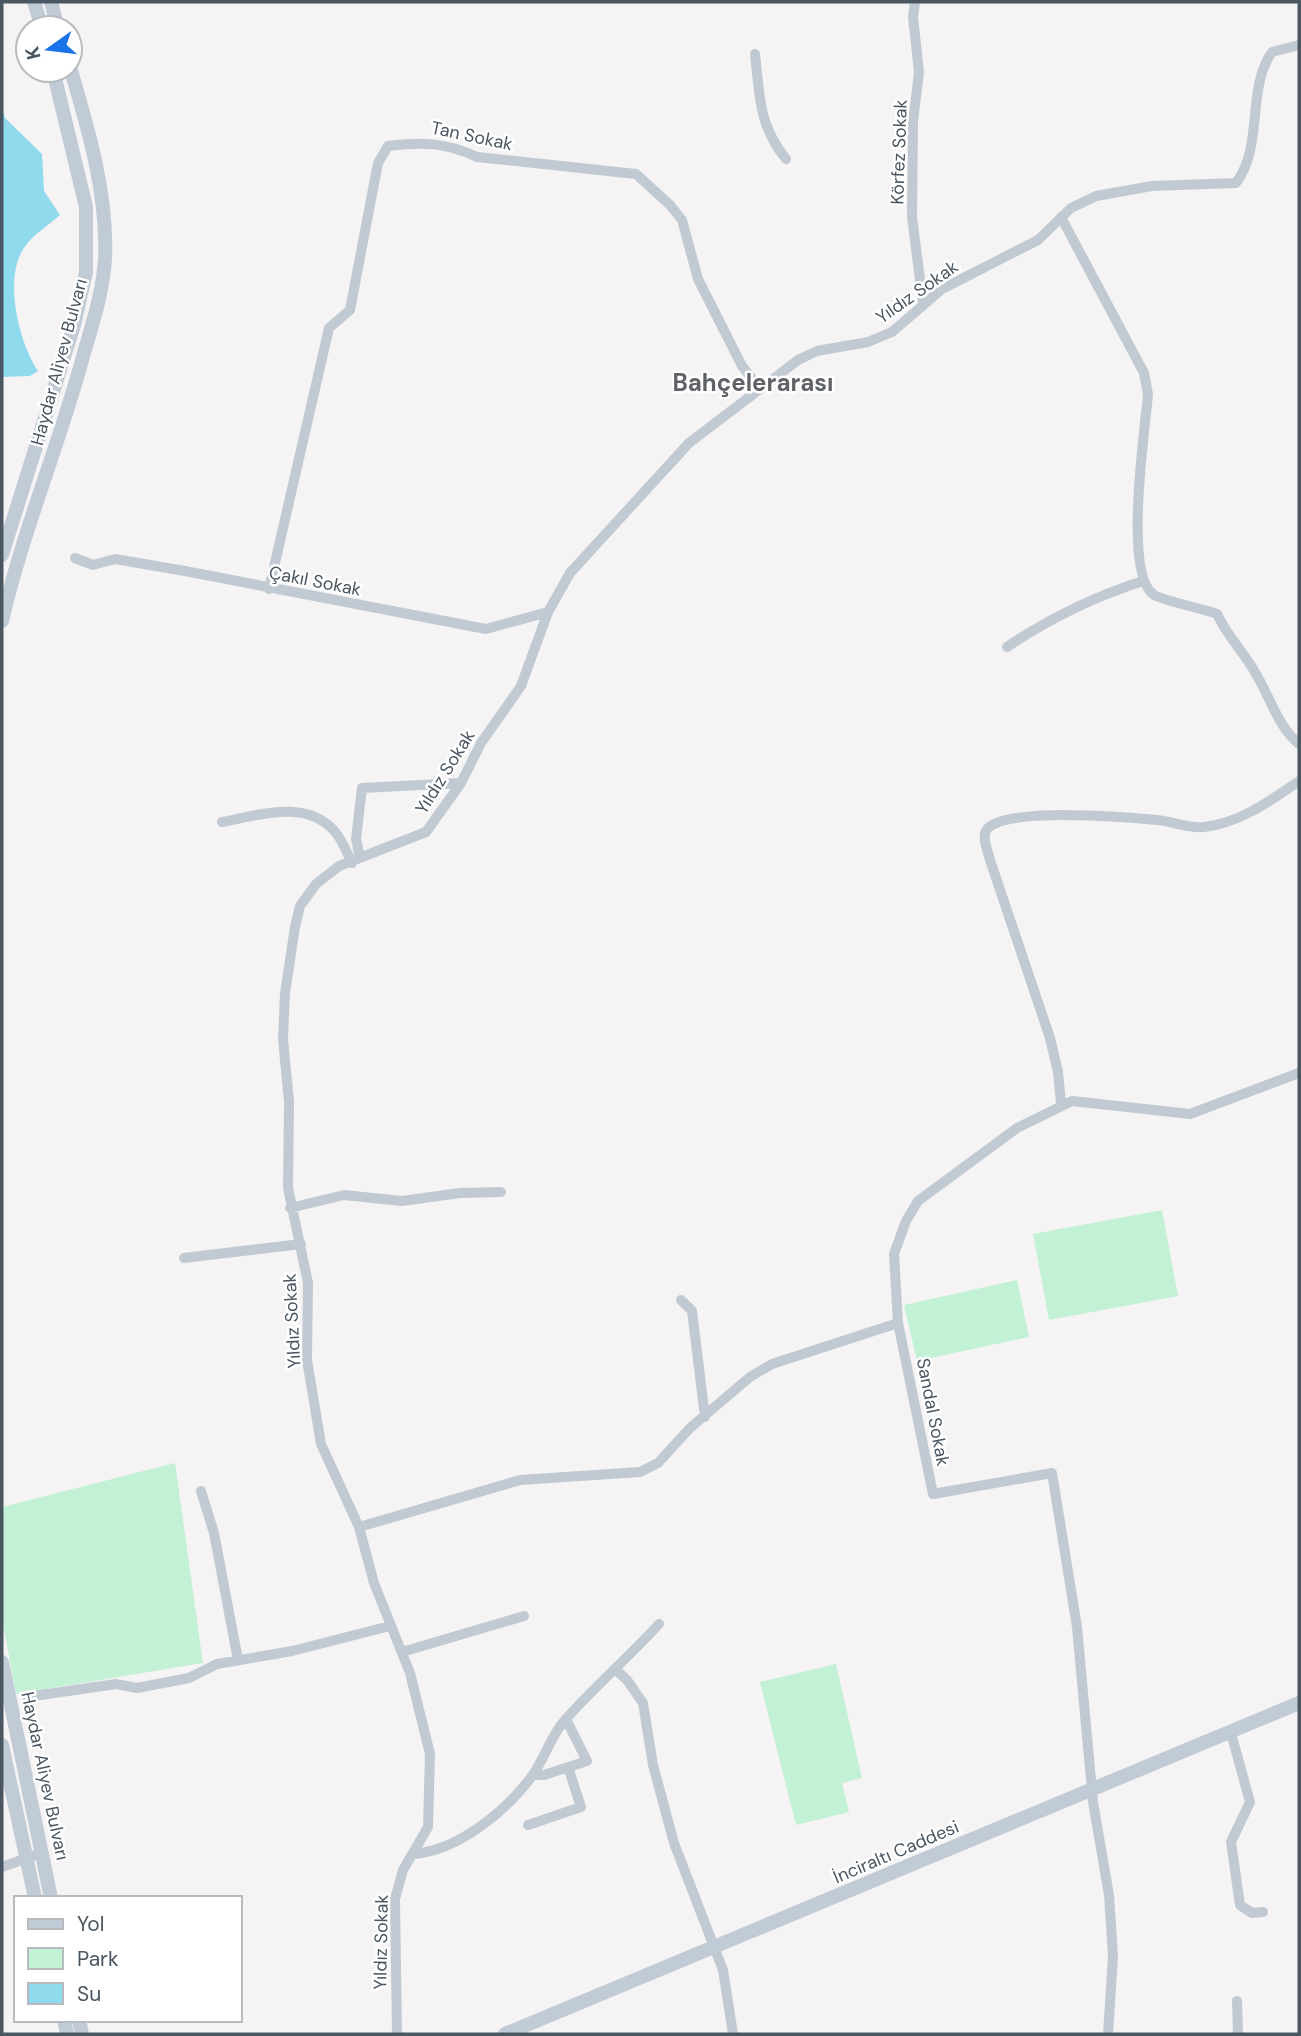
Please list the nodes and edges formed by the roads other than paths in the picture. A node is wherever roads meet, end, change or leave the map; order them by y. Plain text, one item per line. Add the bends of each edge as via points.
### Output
1 (915, 2) edge
2 (1299, 45) edge
3 (755, 54) dead end
4 (57, 84) edge
5 (74, 84) edge
6 (786, 159) dead end
7 (1062, 217) junction
8 (923, 303) junction
9 (759, 387) junction
10 (2, 555) edge
11 (75, 558) dead end
12 (1143, 582) junction
13 (270, 589) junction
14 (548, 612) junction
15 (2, 621) edge
16 (1007, 648) dead end
17 (1299, 744) edge
18 (1299, 781) edge
19 (461, 783) junction
20 (222, 822) dead end
21 (356, 860) junction
22 (1299, 1073) edge
23 (1061, 1104) junction
24 (501, 1192) dead end
25 (290, 1208) junction
26 (301, 1244) junction
27 (184, 1258) dead end
28 (681, 1300) dead end
29 (898, 1322) junction
30 (705, 1417) junction
31 (201, 1491) dead end
32 (359, 1527) junction
33 (524, 1616) dead end
34 (659, 1624) dead end
35 (390, 1626) junction
36 (402, 1652) junction
37 (238, 1660) junction
38 (2, 1662) edge
39 (615, 1669) junction
40 (27, 1697) dead end
41 (1297, 1704) edge
42 (566, 1719) junction
43 (1231, 1733) junction
44 (2, 1745) edge
45 (568, 1767) junction
46 (533, 1774) junction
47 (1093, 1789) junction
48 (528, 1825) dead end
49 (41, 1853) junction
50 (414, 1854) junction
51 (26, 1857) junction
52 (2, 1867) edge
53 (35, 1896) edge
54 (51, 1896) edge
55 (1263, 1912) dead end
56 (715, 1948) junction
57 (1237, 2001) dead end
58 (397, 2034) edge
59 (505, 2034) edge
60 (733, 2034) edge
61 (1108, 2034) edge
62 (1238, 2034) edge

1 - 8 street, Körfez Sokak via 919,72 913,122 912,217
2 - 7 street, Yıldız Sokak via 1272,52 1265,61 1244,173 1236,183 1152,186 1096,196
3 - 6 street via 769,138
4 - 10 main road, Haydar Aliyev Bulvarı via 86,207 86,272 74,325
5 - 15 main road, Haydar Aliyev Bulvarı via 101,191 105,258 100,296 72,400 19,552
7 - 8 street, Yıldız Sokak via 1038,240
7 - 12 street via 1144,373 1148,394 1136,545
8 - 9 street, Yıldız Sokak via 892,332 868,342 817,351
9 - 13 street, Tan Sokak via 742,366 698,279 682,220 635,174 477,157 453,145 424,141 388,146 378,163 350,310 330,328
9 - 14 street, Yıldız Sokak via 666,466 570,573
11 - 13 street, Çakıl Sokak via 93,565 115,559
12 - 16 street via 1100,595 1041,624
12 - 17 street via 1154,596 1216,614 1289,735
13 - 14 street, Çakıl Sokak via 486,629
14 - 19 street, Yıldız Sokak via 521,686 481,743
18 - 23 street via 1229,824 1200,828 1077,814 999,823 987,830 984,836 990,860 1050,1038
19 - 21 street, Yıldız Sokak via 426,832
19 - 21 street via 362,788
20 - 21 street via 283,810 316,817 336,833
21 - 25 street, Yıldız Sokak via 339,866 316,884 300,906 295,927 284,1028
22 - 23 street, Sandal Sokak via 1190,1114 1072,1101
23 - 29 street, Sandal Sokak via 1017,1128 918,1201 894,1254
24 - 25 street via 402,1201 344,1195
25 - 26 street, Yıldız Sokak
26 - 27 street
26 - 32 street, Yıldız Sokak via 308,1283 307,1360 321,1444
28 - 30 street via 692,1311
29 - 30 street via 772,1364
29 - 47 street, Sandal Sokak via 933,1494 1052,1474 1077,1628
30 - 32 street via 658,1463 640,1472 520,1480
31 - 37 street via 214,1533
32 - 35 street, Yıldız Sokak
33 - 36 street
34 - 39 street
35 - 36 street, Yıldız Sokak
35 - 37 street
36 - 50 street, Yıldız Sokak via 430,1754 428,1827
37 - 40 street via 209,1666 188,1678 137,1688 117,1684
38 - 49 main road, Haydar Aliyev Bulvarı
39 - 42 street
39 - 56 street via 642,1703 674,1843
41 - 43 main road, İnciraltı Caddesi
42 - 45 street via 587,1761
42 - 46 street
43 - 47 main road, İnciraltı Caddesi
43 - 55 street via 1250,1802 1231,1842 1240,1905 1252,1913
44 - 51 main road, Haydar Aliyev Bulvarı
45 - 46 street
45 - 48 street via 581,1807
46 - 50 street via 487,1820 460,1839
47 - 56 main road, İnciraltı Caddesi
47 - 61 street, Sandal Sokak via 1113,1956
49 - 51 street
49 - 54 main road, Haydar Aliyev Bulvarı
50 - 58 street, Yıldız Sokak via 398,1882 396,1899
51 - 52 street
51 - 53 main road, Haydar Aliyev Bulvarı
56 - 59 main road, İnciraltı Caddesi
56 - 60 street
57 - 62 street

